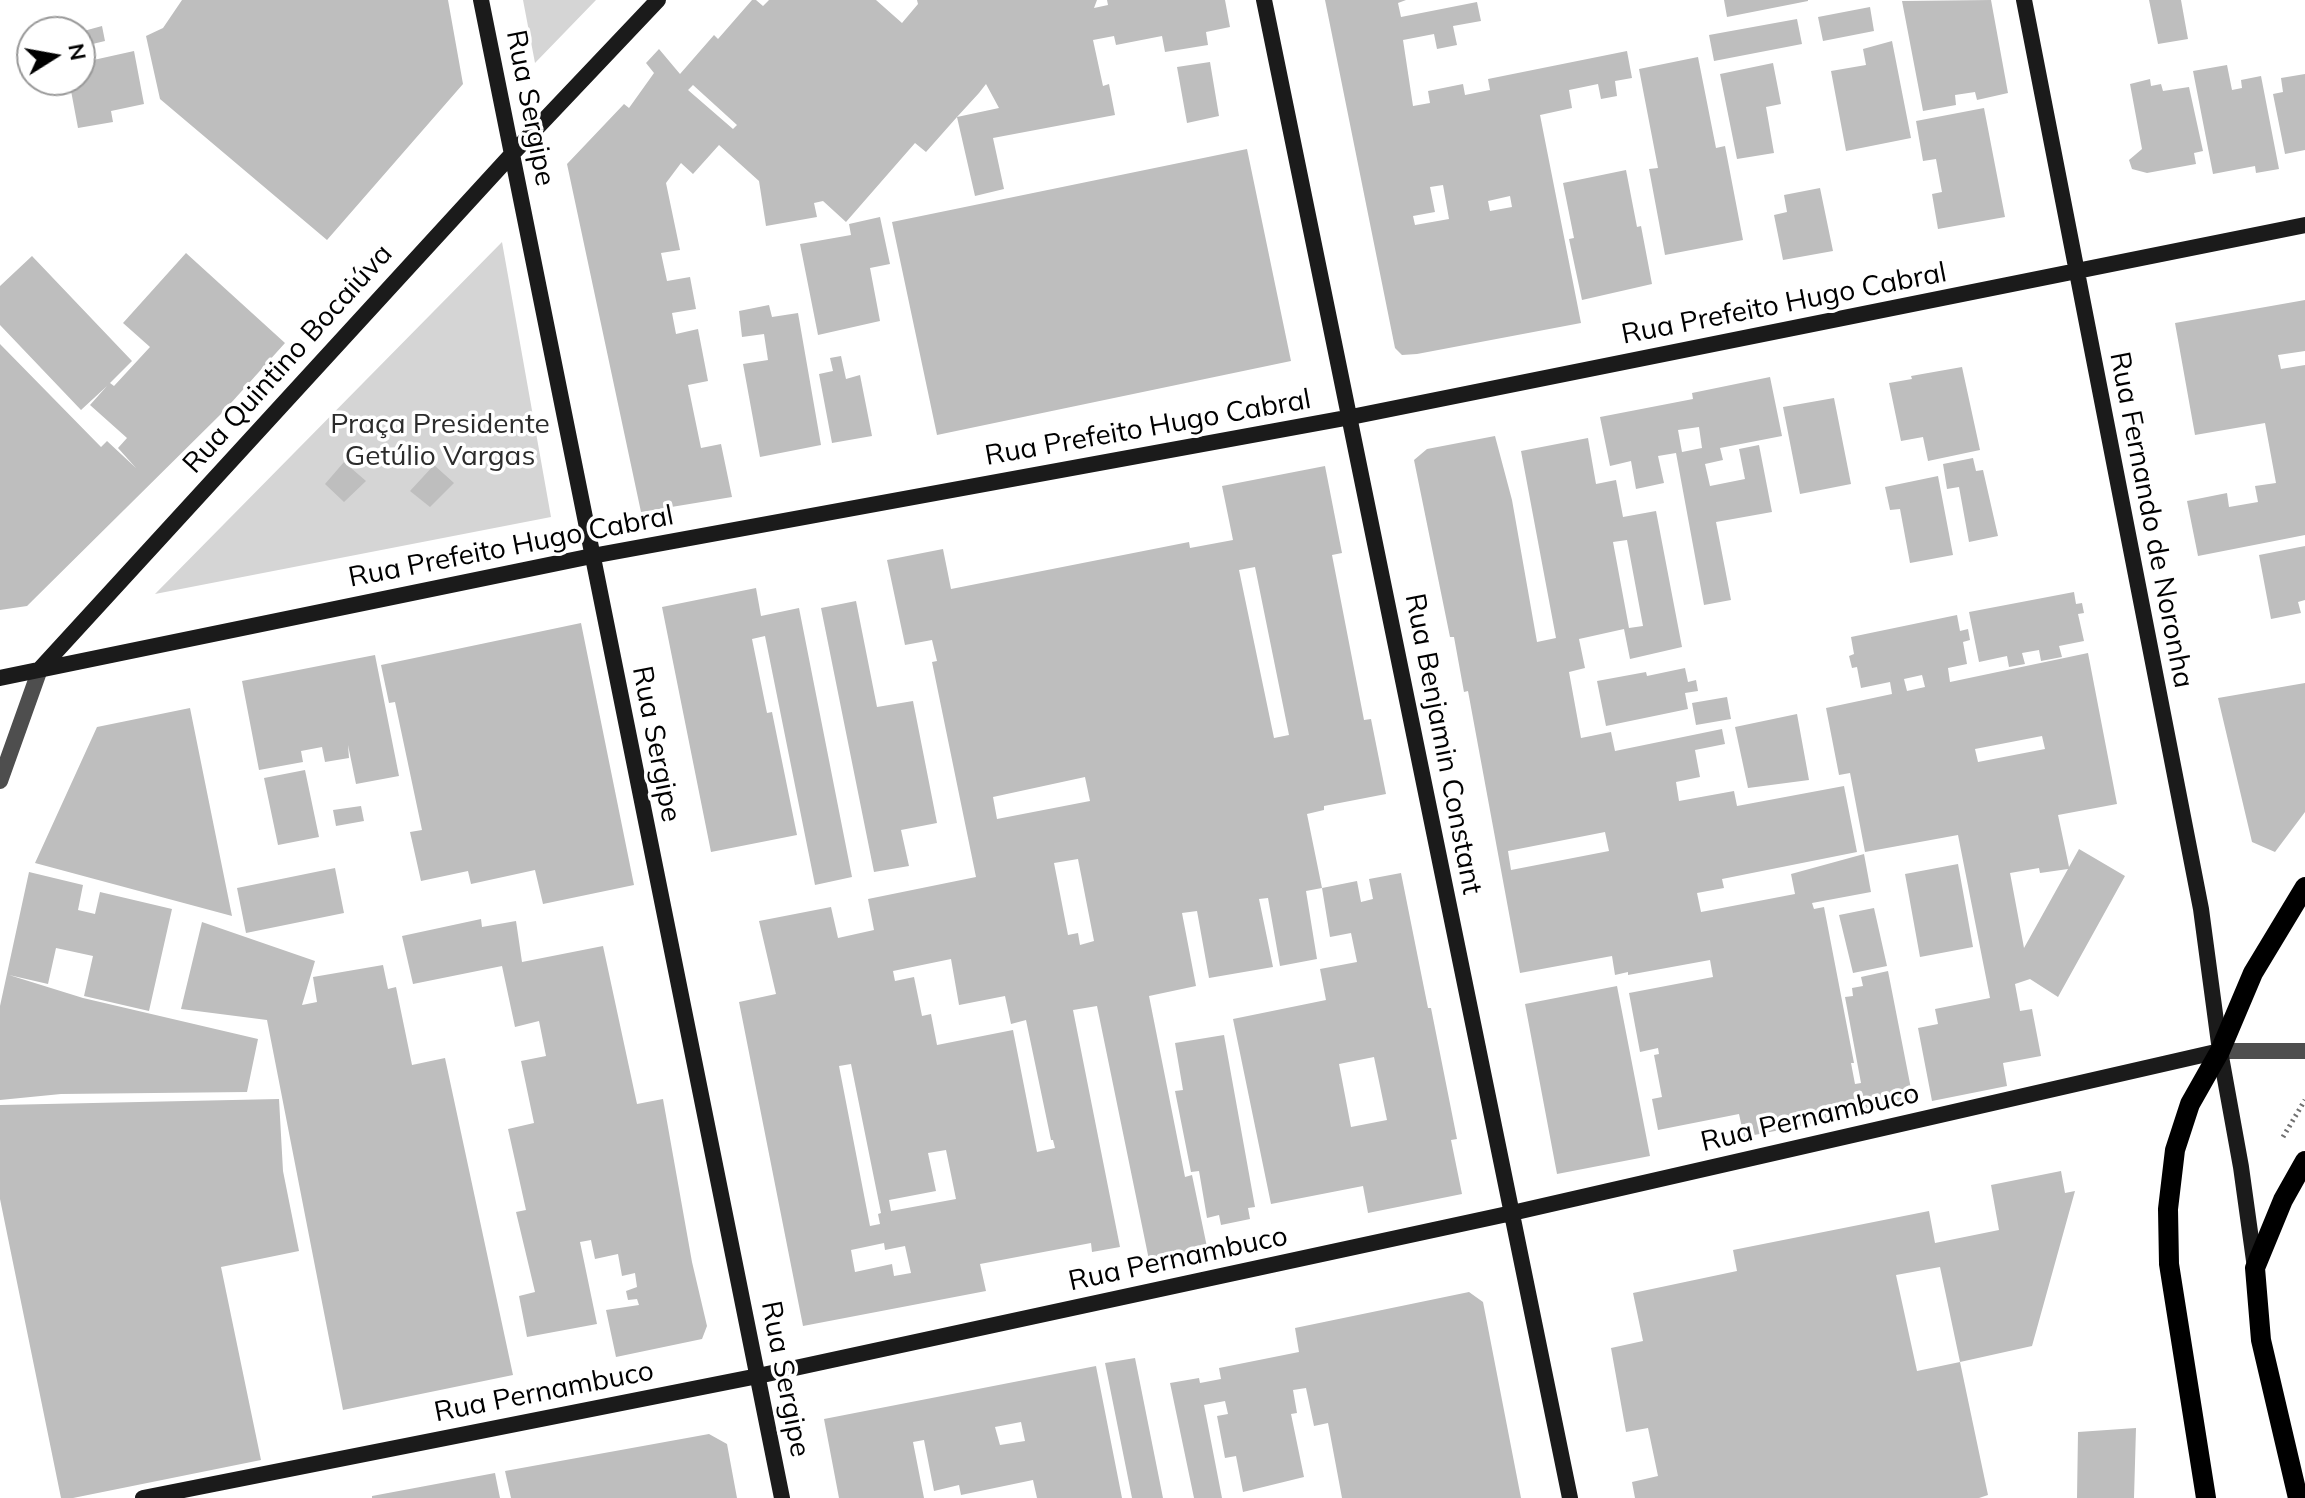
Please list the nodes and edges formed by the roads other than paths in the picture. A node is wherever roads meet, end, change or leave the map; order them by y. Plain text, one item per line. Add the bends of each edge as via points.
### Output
1 (481, 0) edge
2 (658, 0) edge
3 (1264, 0) edge
4 (2024, 0) edge
5 (513, 153) junction
6 (2305, 225) edge
7 (2077, 271) junction
8 (1351, 417) junction
9 (592, 556) junction
10 (40, 669) junction
11 (0, 678) edge
12 (0, 781) edge
13 (2305, 887) edge
14 (2220, 1051) junction
15 (2305, 1051) edge
16 (2305, 1161) edge
17 (1512, 1213) junction
18 (2255, 1268) junction
19 (758, 1376) junction
20 (143, 1498) edge
21 (782, 1498) edge
22 (1570, 1498) edge
23 (2206, 1498) edge
24 (2298, 1498) edge

1 - 5 street, Rua Sergipe
2 - 5 street, Rua Quintino Bocaiúva
3 - 8 street, Rua Benjamin Constant
4 - 7 street, Rua Fernando de Noronha
5 - 9 street, Rua Sergipe
5 - 10 street, Rua Quintino Bocaiúva
6 - 7 street, Rua Prefeito Hugo Cabral
7 - 8 street, Rua Prefeito Hugo Cabral
7 - 14 street, Rua Fernando de Noronha via 2201,909
8 - 9 street, Rua Prefeito Hugo Cabral
8 - 17 street, Rua Benjamin Constant
9 - 10 street, Rua Prefeito Hugo Cabral
9 - 19 street, Rua Sergipe
10 - 11 street, Rua Prefeito Hugo Cabral
10 - 12 street, Rua Quintino Bocaiúva
13 - 14 main road via 2253,973
14 - 15 street
14 - 17 street, Rua Pernambuco
14 - 18 street, Rua Fernando de Noronha
14 - 23 main road via 2190,1104 2175,1150 2168,1209 2169,1264
16 - 18 main road
17 - 19 street, Rua Pernambuco
17 - 22 street, Rua Benjamin Constant
18 - 24 main road via 2261,1340
19 - 20 street, Rua Pernambuco
19 - 21 street, Rua Sergipe

